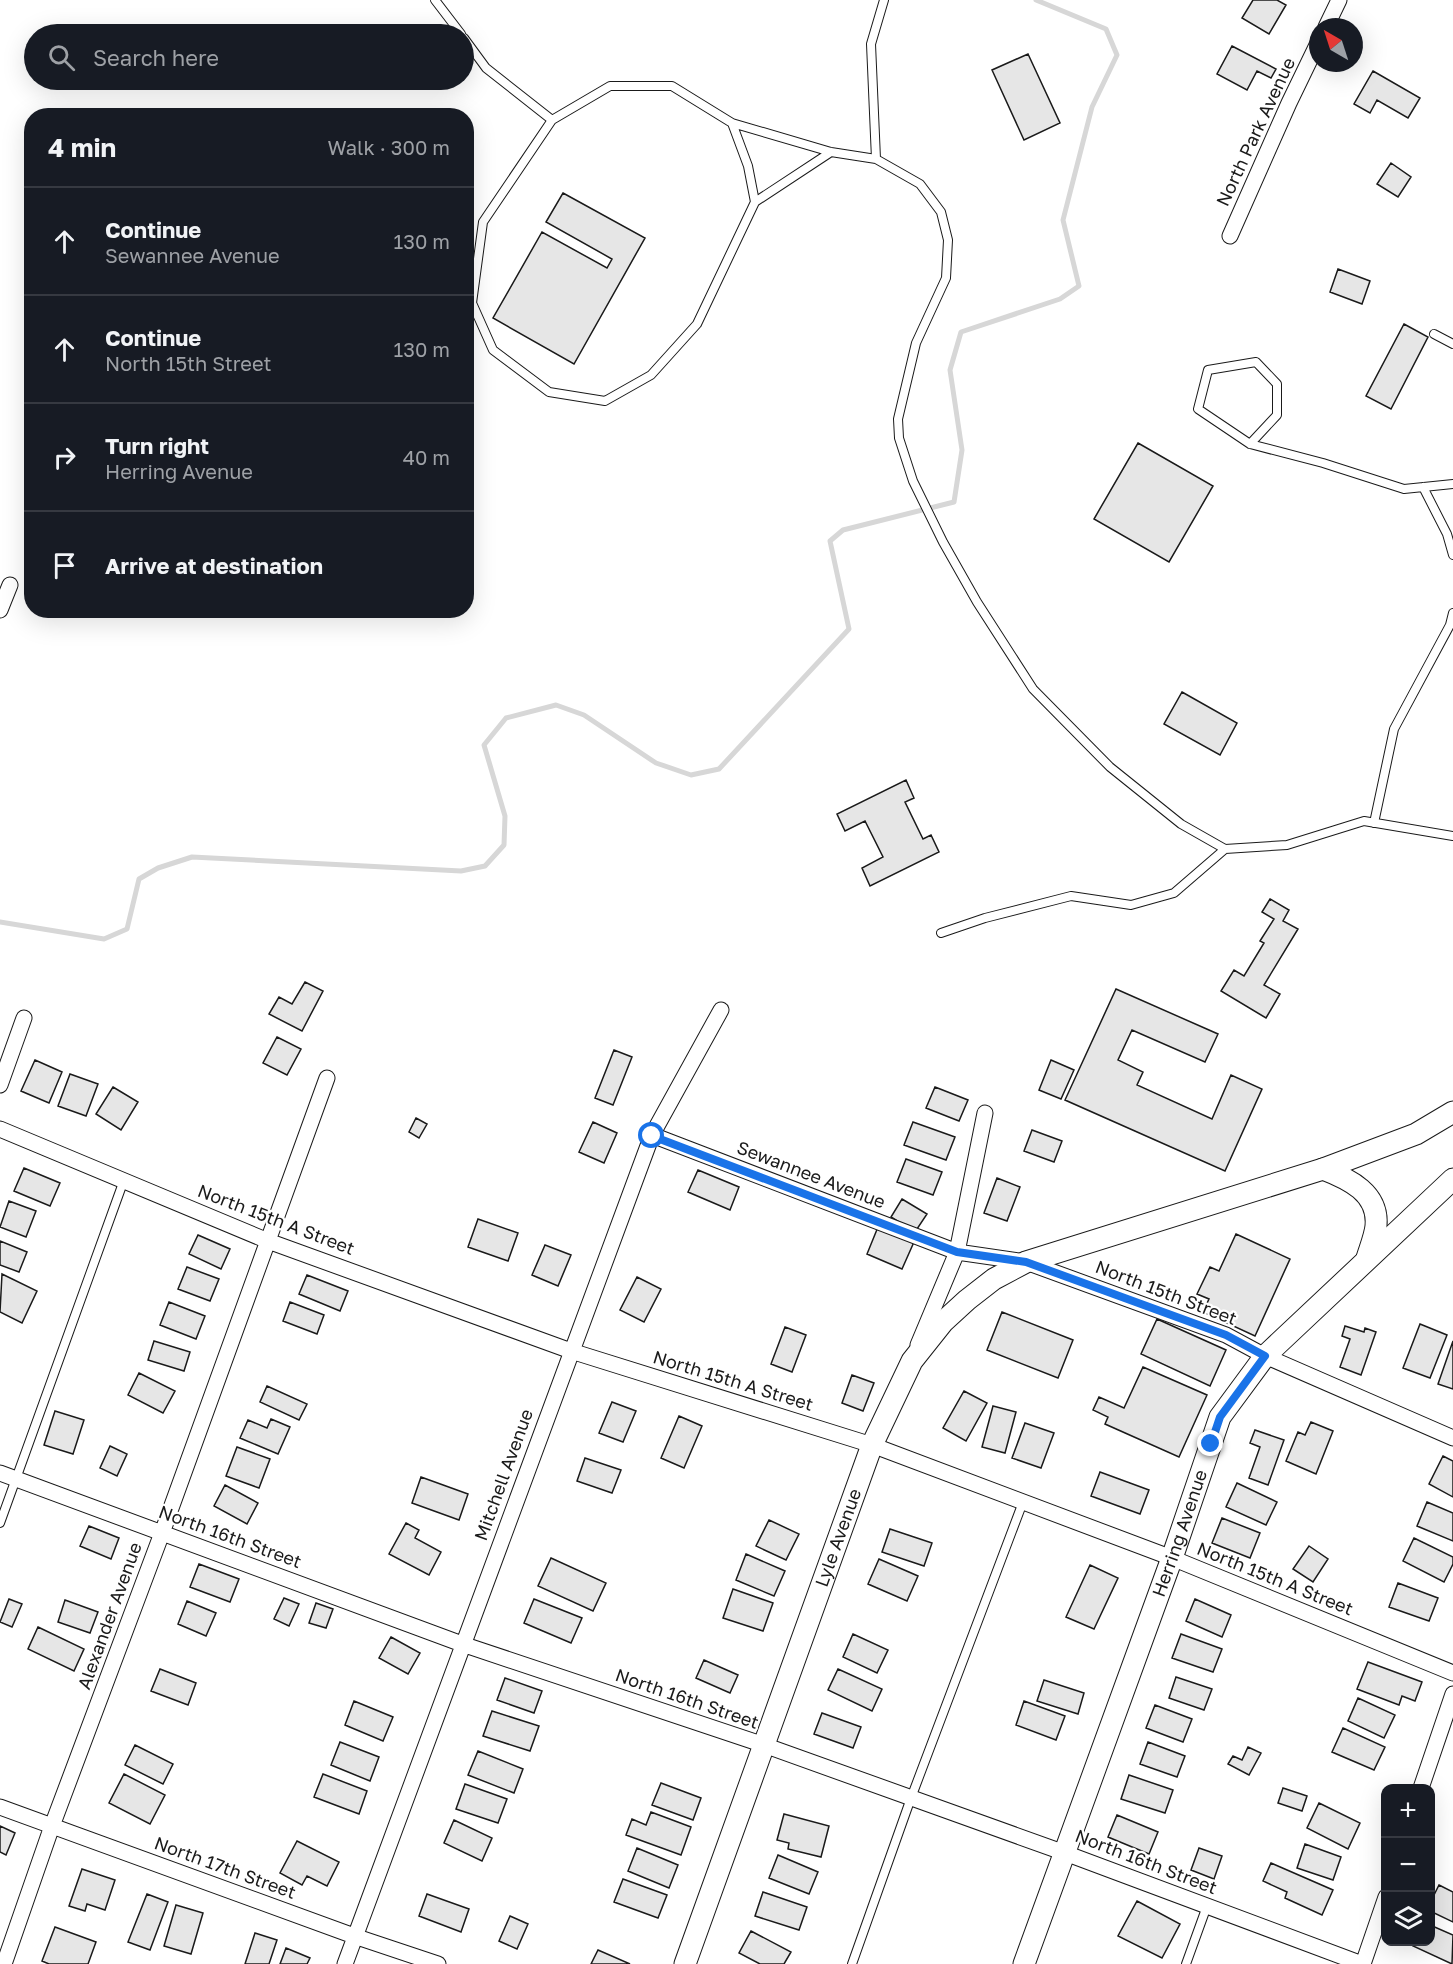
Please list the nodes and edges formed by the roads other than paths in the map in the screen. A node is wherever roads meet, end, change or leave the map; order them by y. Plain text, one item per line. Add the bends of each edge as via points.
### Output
1 (435, 0) edge
2 (884, 0) edge
3 (1340, 0) edge
4 (1331, 18) edge
5 (453, 24) edge
6 (474, 52) edge
7 (1309, 62) edge
8 (552, 120) junction
9 (732, 123) junction
10 (831, 152) junction
11 (876, 159) junction
12 (754, 202) junction
13 (1230, 236) dead end
14 (474, 288) edge
15 (474, 307) edge
16 (1434, 334) dead end
17 (1453, 344) edge
18 (1250, 444) junction
19 (1453, 484) edge
20 (1423, 487) junction
21 (1453, 555) edge
22 (10, 585) dead end
23 (0, 610) edge
24 (1453, 613) edge
25 (1374, 823) junction
26 (1453, 836) edge
27 (1225, 849) junction
28 (941, 933) dead end
29 (721, 1010) dead end
30 (24, 1018) dead end
31 (327, 1078) dead end
32 (0, 1085) edge
33 (1453, 1112) edge
34 (985, 1113) dead end
35 (0, 1129) edge
36 (652, 1136) junction
37 (1323, 1169) junction
38 (1453, 1179) edge
39 (124, 1180) junction
40 (268, 1241) junction
41 (957, 1252) junction
42 (1367, 1258) junction
43 (1026, 1262) junction
44 (571, 1351) junction
45 (1265, 1356) junction
46 (912, 1361) junction
47 (1453, 1438) edge
48 (872, 1445) junction
49 (0, 1473) edge
50 (16, 1479) junction
51 (1023, 1502) junction
52 (0, 1523) edge
53 (162, 1533) junction
54 (1172, 1558) junction
55 (462, 1644) junction
56 (1453, 1672) edge
57 (1453, 1694) edge
58 (764, 1746) junction
59 (1422, 1784) edge
60 (911, 1798) junction
61 (0, 1807) edge
62 (52, 1826) junction
63 (1065, 1853) junction
64 (1207, 1906) junction
65 (1381, 1911) edge
66 (354, 1936) junction
67 (4, 1964) edge
68 (345, 1964) edge
69 (438, 1964) edge
70 (685, 1964) edge
71 (852, 1964) edge
72 (1024, 1964) edge
73 (1186, 1964) edge
74 (1362, 1964) edge

1 - 5 lane
2 - 11 lane via 871,44
3 - 4 street
6 - 8 lane via 486,68
7 - 13 street, North Park Avenue
8 - 9 lane via 610,86 672,86
8 - 14 lane via 483,222
9 - 10 lane
9 - 12 lane via 748,166
10 - 11 lane
10 - 12 lane
11 - 27 lane via 920,184 941,212 948,240 946,278 916,343 898,419 899,438 913,481 943,542 976,602 1033,688 1110,767 1181,824
12 - 15 lane via 697,324 651,375 605,401 549,392 493,350
16 - 17 lane
18 - 18 lane via 1198,409 1208,370 1256,362 1277,384 1277,415
18 - 20 lane via 1404,489
19 - 20 lane
20 - 21 lane
22 - 23 street
24 - 25 lane via 1394,729
25 - 26 lane
25 - 27 lane via 1364,821 1287,845
27 - 28 lane via 1174,893 1131,905 1071,896
29 - 36 street, Mitchell Avenue
30 - 32 street
31 - 40 street, Alexander Avenue
33 - 37 main road via 1416,1134
34 - 41 street, Lyle Avenue
35 - 39 street, North 15th A Street
36 - 41 street, Sewannee Avenue
36 - 44 street, Mitchell Avenue
37 - 42 main road via 1356,1183 1371,1200 1376,1226
37 - 43 main road
38 - 42 main road, Herring Avenue
39 - 40 street, North 15th A Street
39 - 50 lane
40 - 44 street, North 15th A Street
40 - 53 street, Alexander Avenue
41 - 43 street, North 15th Street
41 - 46 street, Lyle Avenue
42 - 45 main road, Herring Avenue
43 - 45 street, North 15th Street via 1226,1335
43 - 46 main road via 994,1279 967,1300 943,1322
44 - 48 street, North 15th A Street
44 - 55 street, Mitchell Avenue
45 - 47 street, North 15th Street
45 - 54 main road, Herring Avenue via 1220,1417
46 - 48 main road, Lyle Avenue
48 - 51 street, North 15th A Street
48 - 58 main road, Lyle Avenue
49 - 50 street, North 16th Street
50 - 52 lane
50 - 53 street, North 16th Street
51 - 54 street, North 15th A Street
51 - 60 lane
53 - 55 street, North 16th Street
53 - 62 street, Alexander Avenue
54 - 56 street, North 15th A Street
54 - 63 main road, Herring Avenue
55 - 58 street, North 16th Street
55 - 66 street, Mitchell Avenue
57 - 59 street
58 - 60 street, North 16th Street
58 - 70 main road, Lyle Avenue
60 - 63 street, North 16th Street
60 - 71 lane
61 - 62 street, North 17th Street
62 - 66 street, North 17th Street
62 - 67 street, Alexander Avenue
63 - 64 street, North 16th Street
63 - 72 main road, Herring Avenue
64 - 73 lane
64 - 74 street, North 16th Street
65 - 74 street
66 - 68 street, Mitchell Avenue
66 - 69 street, North 17th Street

